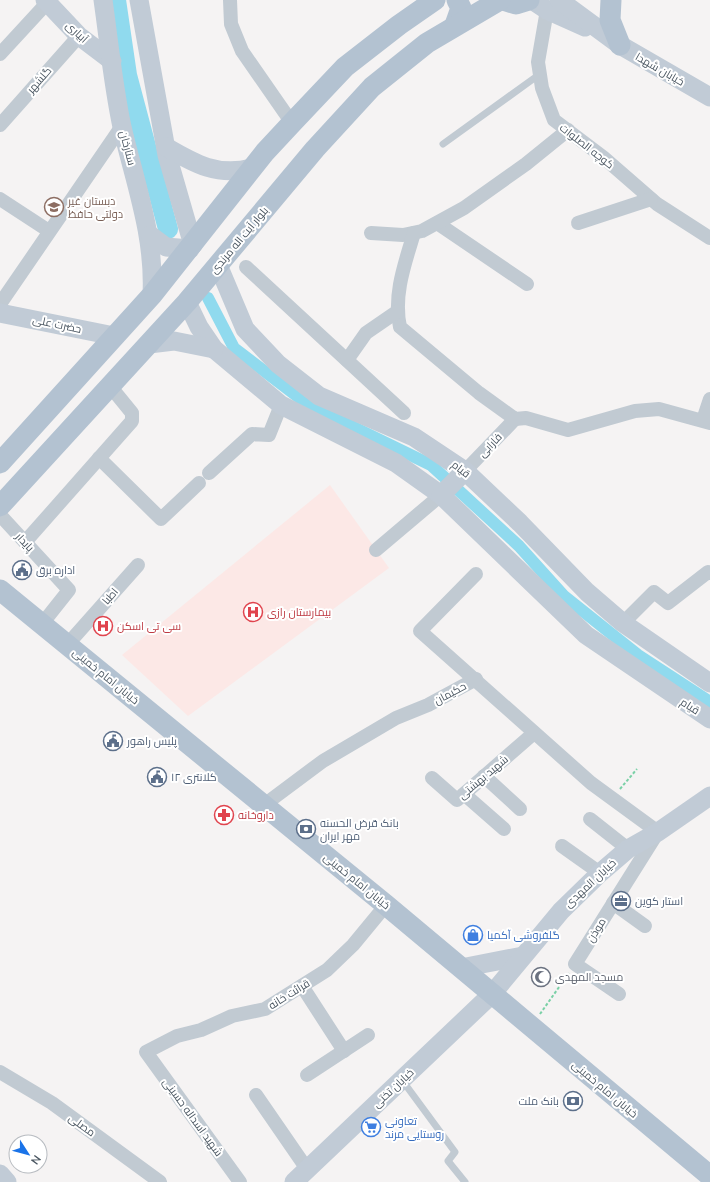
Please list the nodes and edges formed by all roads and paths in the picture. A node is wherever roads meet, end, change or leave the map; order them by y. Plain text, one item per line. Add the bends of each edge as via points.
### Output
1 (102, 0) edge
2 (139, 0) edge
3 (230, 0) edge
4 (435, 0) edge
5 (456, 0) edge
6 (501, 0) edge
7 (529, 0) edge
8 (611, 0) edge
9 (46, 1) edge
10 (546, 4) edge
11 (455, 25) junction
12 (79, 36) junction
13 (616, 42) junction
14 (0, 54) edge
15 (112, 61) junction
16 (540, 74) junction
17 (710, 97) edge
18 (292, 123) junction
19 (0, 125) edge
20 (122, 126) junction
21 (568, 130) junction
22 (444, 144) dead end
23 (166, 147) junction
24 (252, 168) junction
25 (0, 199) edge
26 (651, 200) junction
27 (437, 223) junction
28 (578, 223) dead end
29 (49, 231) junction
30 (371, 233) dead end
31 (414, 233) junction
32 (150, 235) junction
33 (710, 238) edge
34 (192, 247) junction
35 (218, 265) junction
36 (246, 267) dead end
37 (526, 284) dead end
38 (152, 295) junction
39 (187, 302) junction
40 (0, 304) edge
41 (398, 311) junction
42 (0, 313) edge
43 (114, 336) junction
44 (149, 344) junction
45 (214, 349) junction
46 (347, 360) junction
47 (110, 386) junction
48 (710, 399) edge
49 (281, 405) junction
50 (404, 413) dead end
51 (515, 418) junction
52 (706, 421) edge
53 (99, 458) junction
54 (0, 463) edge
55 (465, 471) junction
56 (7, 491) edge
57 (441, 495) junction
58 (0, 506) edge
59 (0, 515) edge
60 (25, 542) junction
61 (376, 550) dead end
62 (138, 565) dead end
63 (710, 573) edge
64 (476, 574) dead end
65 (0, 590) edge
66 (623, 623) junction
67 (42, 624) junction
68 (67, 645) junction
69 (476, 679) junction
70 (710, 683) edge
71 (710, 719) edge
72 (534, 733) junction
73 (637, 769) dead end
74 (484, 776) junction
75 (432, 778) dead end
76 (464, 794) junction
77 (710, 796) edge
78 (611, 799) junction
79 (264, 805) junction
80 (520, 809) dead end
81 (590, 819) dead end
82 (504, 829) dead end
83 (658, 832) junction
84 (562, 846) dead end
85 (628, 849) junction
86 (600, 873) junction
87 (613, 903) junction
88 (386, 905) junction
89 (645, 926) dead end
90 (523, 956) junction
91 (575, 964) junction
92 (461, 968) junction
93 (302, 986) junction
94 (492, 994) junction
95 (619, 994) dead end
96 (531, 1027) junction
97 (368, 1035) dead end
98 (344, 1051) junction
99 (146, 1052) joint
100 (0, 1072) edge
101 (307, 1075) dead end
102 (401, 1080) junction
103 (256, 1095) dead end
104 (0, 1174) edge
105 (300, 1176) edge
106 (710, 1176) edge
107 (6, 1182) edge
108 (160, 1182) edge
109 (240, 1182) edge
110 (465, 1182) edge

1 - 15 street, ستارخان
2 - 23 street
3 - 18 street via 232,24 242,52
4 - 18 main road via 346,67
5 - 11 main road via 461,8
6 - 7 main road via 516,4
6 - 11 main road, بلوار آیت اله مرندی
8 - 13 main road via 610,20
9 - 12 street, آبیاری
9 - 14 street
10 - 13 street, خیابان شهدا
10 - 16 street, کوچه الصلوات via 538,62
11 - 35 main road, بلوار آیت اله مرندی via 427,43 372,87 315,149
12 - 15 street, آبیاری
12 - 19 street, گلشهر
13 - 17 street, خیابان شهدا
15 - 20 street, ستارخان
16 - 21 street, کوچه الصلوات via 542,88 554,120
16 - 22 lane
18 - 24 main road
20 - 29 street
20 - 32 street, ستارخان
21 - 26 street, کوچه الصلوات
21 - 27 street via 464,208
23 - 24 street via 188,160 225,172
23 - 34 street
24 - 34 main road
25 - 29 street
26 - 28 street
26 - 33 street, کوچه الصلوات
27 - 31 street
27 - 37 street
29 - 40 street
30 - 31 street
31 - 41 street via 399,285
32 - 34 street via 166,247
32 - 38 street, ستارخان via 154,270
34 - 38 main road
35 - 39 main road, بلوار آیت اله مرندی
35 - 55 street, قیام via 245,329 278,364 319,396 414,437
36 - 46 street
38 - 43 main road
39 - 44 main road, بلوار آیت اله مرندی
39 - 45 street via 199,327
41 - 46 street via 366,333
41 - 51 street via 400,327 478,393
42 - 43 street, حضرت علی
43 - 54 main road
44 - 45 street via 174,341
44 - 47 main road, بلوار آیت اله مرندی
45 - 49 street, قیام
46 - 50 street
47 - 53 street via 132,413 132,421
47 - 56 main road, بلوار آیت اله مرندی
48 - 52 street
49 - 53 street via 269,435 252,434 161,520
49 - 57 street, قیام via 396,463
51 - 52 street via 526,418 568,430 635,411 659,409
51 - 55 street, فارابی
53 - 60 street
55 - 57 street
55 - 66 street, قیام via 587,592
56 - 58 main road, بلوار آیت اله مرندی
57 - 61 street
57 - 71 street, قیام via 586,635
59 - 60 street, پایدار
60 - 67 street, پایدار via 69,590
62 - 68 street, اطبا
63 - 66 street via 668,603 654,592
64 - 69 street via 420,631
65 - 67 main road, خیابان امام خمینی
66 - 70 street, قیام
67 - 68 main road, خیابان امام خمینی
68 - 79 main road, خیابان امام خمینی
69 - 72 street, حکیمان
69 - 79 street, حکیمان via 428,705 396,718 323,761
72 - 74 street, شهید بهشتی
72 - 78 street, حکیمان
73 - 78 path
74 - 76 street, شهید بهشتی
74 - 80 street
75 - 76 street, شهید بهشتی via 457,800
76 - 82 street
77 - 83 street, خیابان المهدی
78 - 83 street, حکیمان
79 - 88 main road, خیابان امام خمینی
81 - 85 street
83 - 85 street, خیابان المهدی
83 - 87 street, موذن
84 - 86 street
85 - 86 street, خیابان المهدی
86 - 90 street, خیابان المهدی via 561,911
87 - 89 street
87 - 91 street, موذن
88 - 92 main road, خیابان امام خمینی
88 - 93 street, قرائت خانه via 353,945 327,970
90 - 92 street
90 - 94 street, خیابان المهدی
91 - 95 street
91 - 96 path
92 - 94 main road, خیابان امام خمینی
93 - 98 street
93 - 99 street, قرائت خانه via 265,1009 232,1016 201,1030 177,1036
94 - 96 main road, خیابان امام خمینی
94 - 102 street, خیابان تختی
96 - 106 main road, خیابان امام خمینی
97 - 98 street
98 - 101 street
99 - 109 street, شهید اسداله حسینی
100 - 108 street, مصلی via 52,1103
102 - 105 street, خیابان تختی
102 - 110 lane via 455,1152 448,1161
103 - 105 street
104 - 107 street

